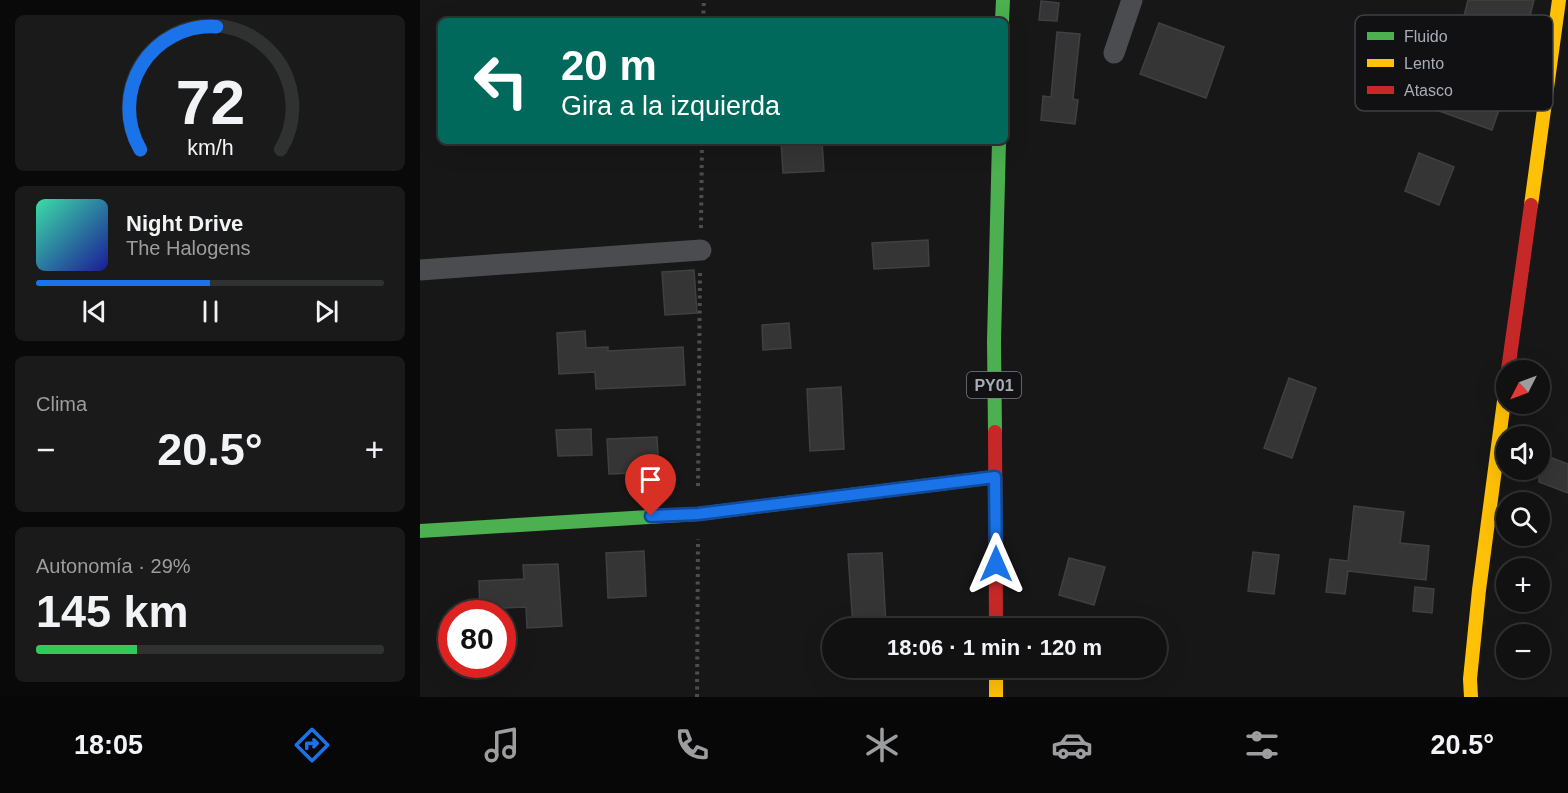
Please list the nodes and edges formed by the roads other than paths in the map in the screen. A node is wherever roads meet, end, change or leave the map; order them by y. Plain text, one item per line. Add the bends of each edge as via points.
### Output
1 (1002, 0) edge
2 (1132, 0) edge
3 (1559, 0) edge
4 (1002, 18) edge
5 (1553, 44) edge
6 (1114, 53) dead end
7 (1544, 111) edge
8 (999, 144) edge
9 (701, 250) road end
10 (420, 270) edge
11 (1509, 360) edge
12 (1502, 414) edge
13 (995, 477) junction
14 (420, 531) edge
15 (996, 618) edge
16 (996, 678) edge
17 (996, 697) edge
18 (1471, 697) edge

1 - 4 main road
2 - 6 street
3 - 5 main road
7 - 11 main road
8 - 13 main road, PY01
9 - 10 street
12 - 18 main road via 1479,590
13 - 14 main road via 698,514
13 - 15 main road, PY01
16 - 17 main road

